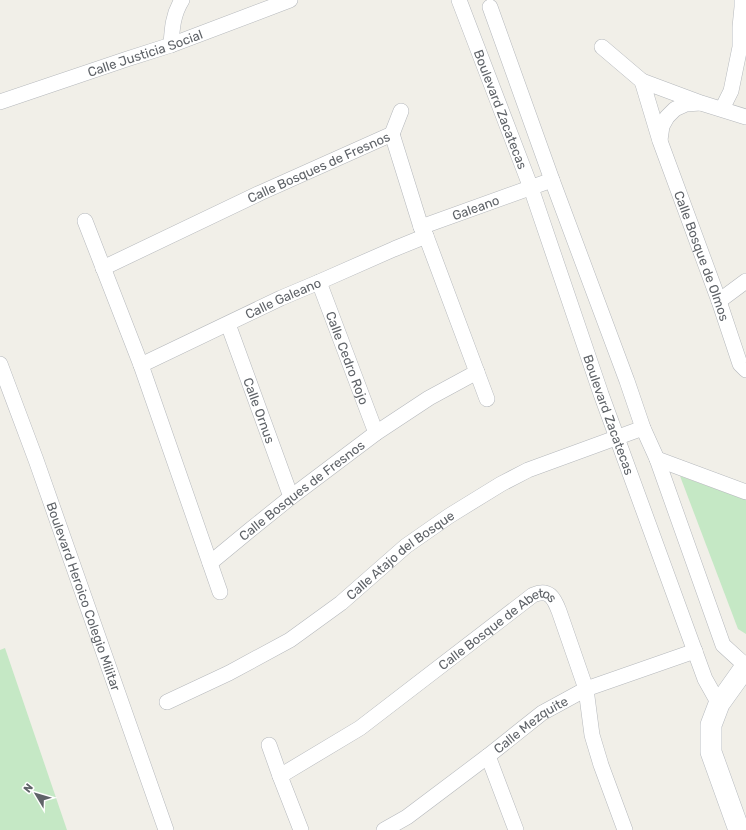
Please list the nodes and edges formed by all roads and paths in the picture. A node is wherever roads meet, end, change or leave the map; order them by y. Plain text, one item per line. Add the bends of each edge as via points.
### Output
1 (182, 0) edge
2 (290, 0) edge
3 (459, 0) edge
4 (742, 0) edge
5 (490, 7) dead end
6 (171, 45) junction
7 (602, 47) dead end
8 (746, 62) edge
9 (642, 81) junction
10 (0, 102) edge
11 (701, 103) junction
12 (722, 110) junction
13 (400, 111) dead end
14 (743, 116) edge
15 (392, 134) junction
16 (660, 141) junction
17 (552, 180) junction
18 (531, 188) junction
19 (85, 221) dead end
20 (424, 232) junction
21 (103, 268) junction
22 (746, 281) edge
23 (319, 282) junction
24 (719, 301) junction
25 (228, 324) junction
26 (0, 364) edge
27 (141, 365) junction
28 (746, 370) edge
29 (477, 372) junction
30 (487, 399) dead end
31 (643, 428) junction
32 (376, 433) junction
33 (616, 437) junction
34 (657, 460) junction
35 (746, 492) edge
36 (291, 497) junction
37 (210, 563) junction
38 (220, 592) dead end
39 (695, 651) junction
40 (746, 666) edge
41 (586, 689) junction
42 (167, 702) dead end
43 (719, 704) junction
44 (269, 745) dead end
45 (488, 756) junction
46 (280, 776) junction
47 (166, 830) edge
48 (301, 830) edge
49 (384, 830) edge
50 (516, 830) edge
51 (625, 830) edge
52 (739, 830) edge

1 - 6 street via 173,20
2 - 6 street, Calle Justicia Social
3 - 18 street, Boulevard Zacatecas
4 - 12 street via 740,47 730,91
5 - 17 street, Boulevard Zacatecas
6 - 10 street, Calle Justicia Social
7 - 9 street
8 - 14 street via 738,96
9 - 11 street
9 - 16 street, Calle Bosque de Olmos
11 - 12 street
11 - 16 street via 686,104 675,109 662,126
12 - 14 street
13 - 15 street
15 - 20 street, Calle Bosques de Fresnos
15 - 21 street, Calle Bosques de Fresnos
16 - 24 street, Calle Bosque de Olmos
17 - 18 street, Galeano
17 - 31 street, Boulevard Zacatecas via 625,373
18 - 20 street, Galeano
18 - 33 street, Boulevard Zacatecas
19 - 21 street
20 - 23 street, Calle Galeano via 394,249
20 - 29 street, Calle Bosques de Fresnos
21 - 27 street
22 - 24 street
23 - 25 street, Calle Galeano
23 - 32 street, Calle Cedro Rojo
24 - 28 street, Calle Bosque de Olmos via 740,364
25 - 27 street, Calle Galeano
25 - 36 street, Calle Ornus
26 - 47 street, Boulevard Heroico Colegio Militar
27 - 37 street
29 - 30 street, Calle Bosques de Fresnos
29 - 32 street, Calle Bosques de Fresnos via 429,398
31 - 33 street, Calle Atajo del Bosque
31 - 34 street, Boulevard Zacatecas
32 - 36 street, Calle Bosques de Fresnos
33 - 39 street, Boulevard Zacatecas
33 - 42 street, Calle Atajo del Bosque via 528,470 500,484 406,546 341,603 290,640 229,673
34 - 35 street
34 - 40 street, Boulevard Zacatecas via 723,645
36 - 37 street, Calle Bosques de Fresnos
37 - 38 street
39 - 41 street, Calle Mezquite
39 - 43 street, Boulevard Zacatecas via 705,679
40 - 43 street
41 - 45 street, Calle Mezquite via 542,713
41 - 46 street, Calle Bosque de Abetos via 555,603 551,596 539,592 360,728
41 - 51 street, Calle Bosque de Abetos via 592,735
43 - 52 street via 711,725 711,752
44 - 46 street
45 - 49 street, Calle Mezquite via 407,817
45 - 50 street
46 - 48 street

